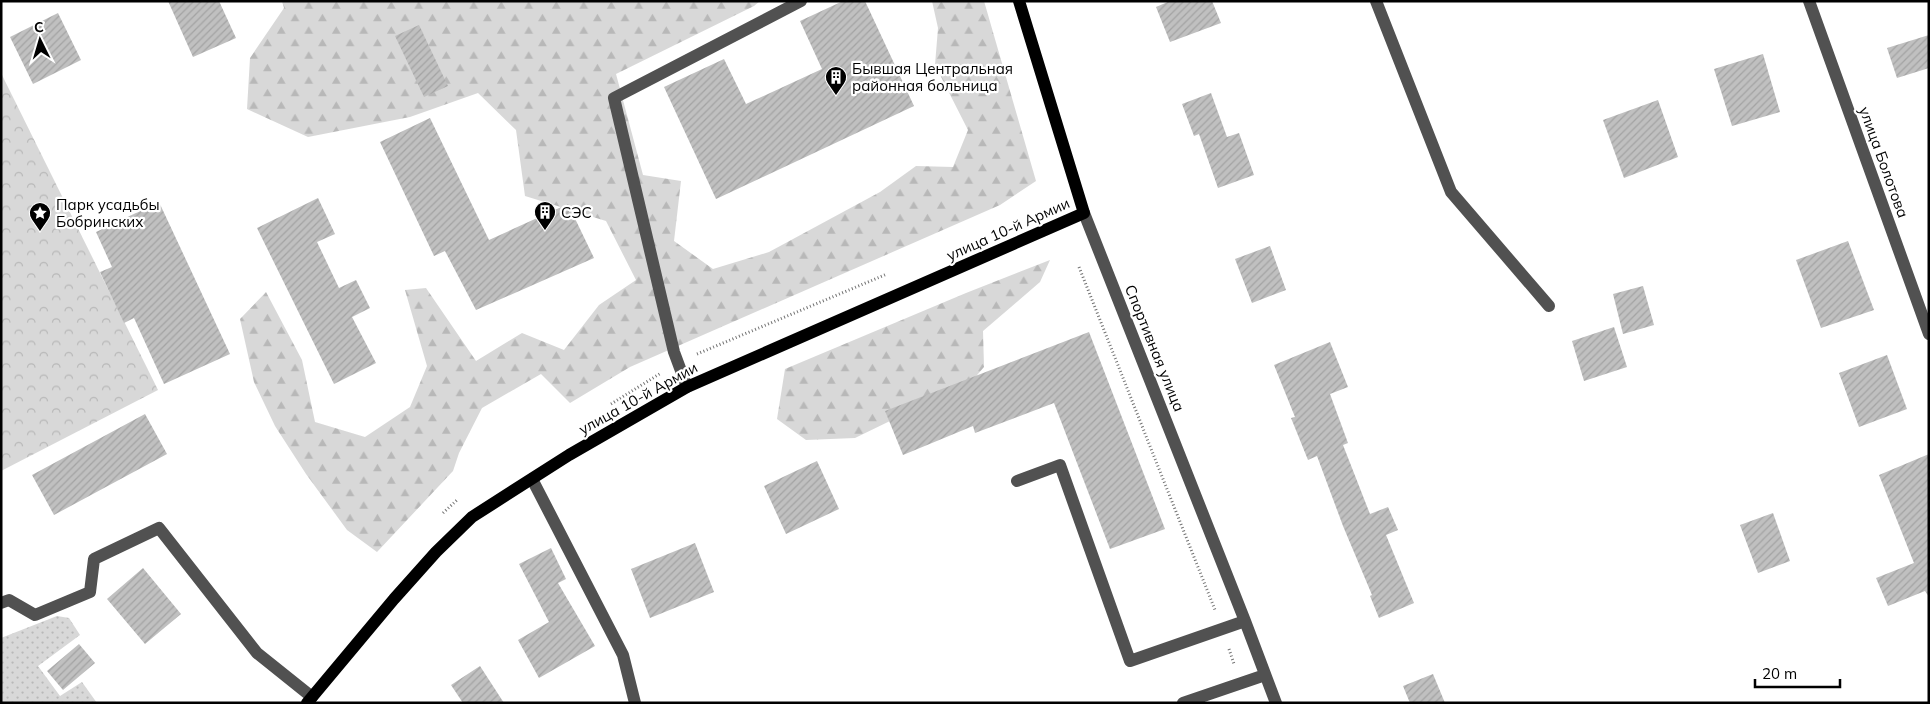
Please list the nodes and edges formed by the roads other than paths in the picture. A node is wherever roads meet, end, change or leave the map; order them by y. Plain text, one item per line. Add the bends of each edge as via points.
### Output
1 (801, 1) edge
2 (1018, 1) edge
3 (1376, 1) edge
4 (1809, 1) edge
5 (1084, 213) junction
6 (1549, 306) dead end
7 (1929, 334) edge
8 (687, 387) junction
9 (532, 479) junction
10 (1017, 481) dead end
11 (1, 603) edge
12 (1245, 621) junction
13 (1265, 675) junction
14 (310, 700) edge
15 (635, 703) edge
16 (1183, 703) edge
17 (1276, 703) edge

1 - 8 street via 614,98 674,352
2 - 5 main road, Спортивная улица
3 - 6 street via 1452,192
4 - 7 street, улица Болотова
5 - 8 main road, улица 10-й Армии
5 - 12 street, Спортивная улица
8 - 9 main road, улица 10-й Армии
9 - 14 main road, улица 10-й Армии via 472,517 436,552
9 - 15 street via 623,654
10 - 12 street via 1060,465 1130,661
11 - 14 street via 9,600 35,615 90,592 94,559 159,528 257,654
12 - 13 street, Спортивная улица
13 - 16 street
13 - 17 street, Спортивная улица

